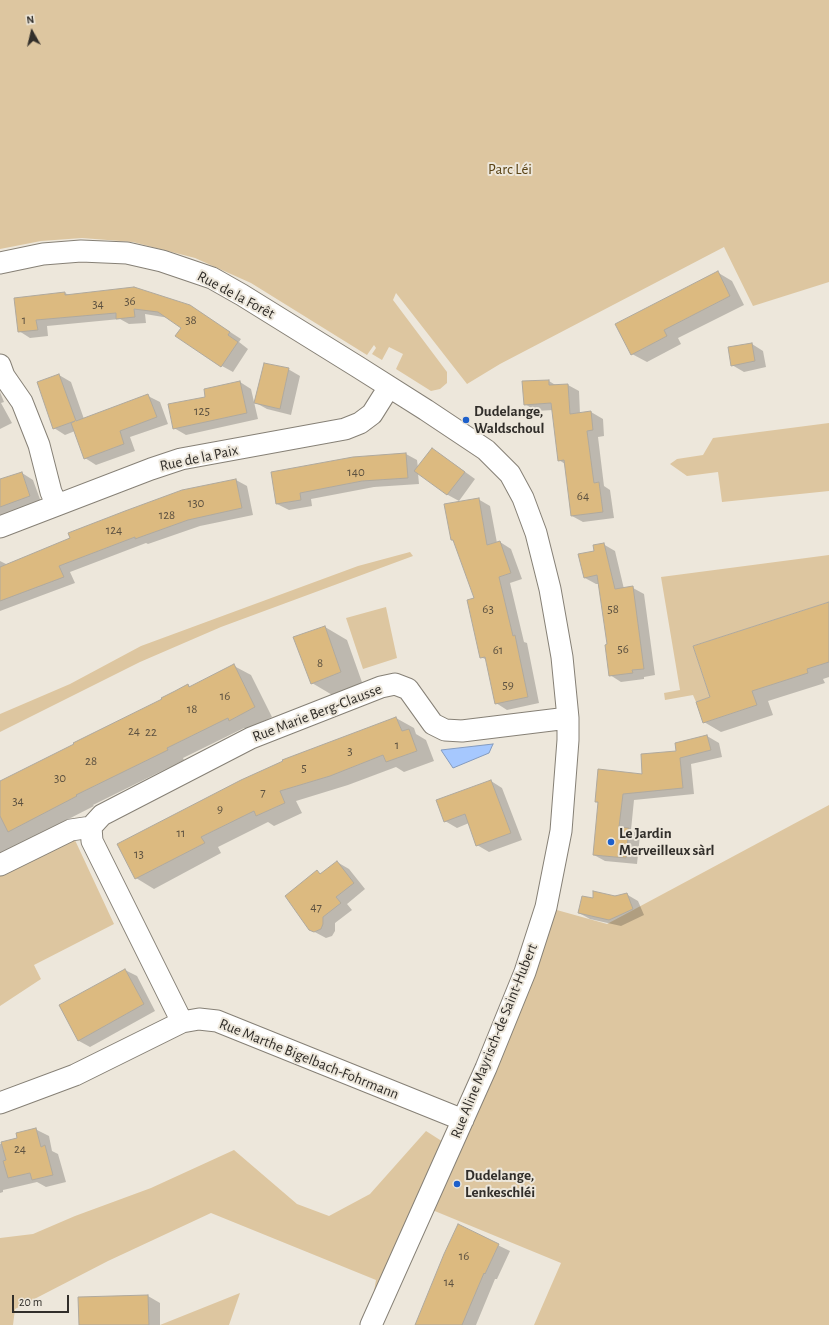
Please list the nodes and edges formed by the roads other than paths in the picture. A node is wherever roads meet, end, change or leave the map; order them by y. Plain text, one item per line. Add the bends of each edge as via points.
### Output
1 (0, 263) edge
2 (0, 365) edge
3 (389, 387) junction
4 (426, 410) joint
5 (57, 505) junction
6 (0, 527) edge
7 (568, 718) junction
8 (91, 826) junction
9 (0, 865) edge
10 (182, 1022) junction
11 (0, 1103) edge
12 (463, 1120) junction
13 (372, 1325) edge

1 - 3 street, Rue de la Forêt via 43,254 81,251 127,253 162,261 212,278
2 - 5 street via 4,376 22,402 39,445 51,492
3 - 4 street, Rue de la Forêt
3 - 5 street, Rue de la Paix via 372,414 360,423 345,429 181,459
4 - 7 street, Rue Aline Mayrisch-de Saint-Hubert via 486,450 510,474 523,498 536,533 550,589 562,657
5 - 6 street, Rue de la Paix
7 - 8 street, Rue Marie Berg-Clausse via 462,731 446,730 433,724 408,689 395,684 381,687 251,738 102,815
7 - 12 street, Rue Aline Mayrisch-de Saint-Hubert via 561,831 546,907 525,972
8 - 9 street, Rue Marie Berg-Clausse via 71,830
8 - 10 street via 92,841
10 - 11 street, Rue Marthe Bigelbach-Fohrmann via 75,1075
10 - 12 street, Rue Marthe Bigelbach-Fohrmann via 199,1019 217,1021
12 - 13 street, Rue Aline Mayrisch-de Saint-Hubert

